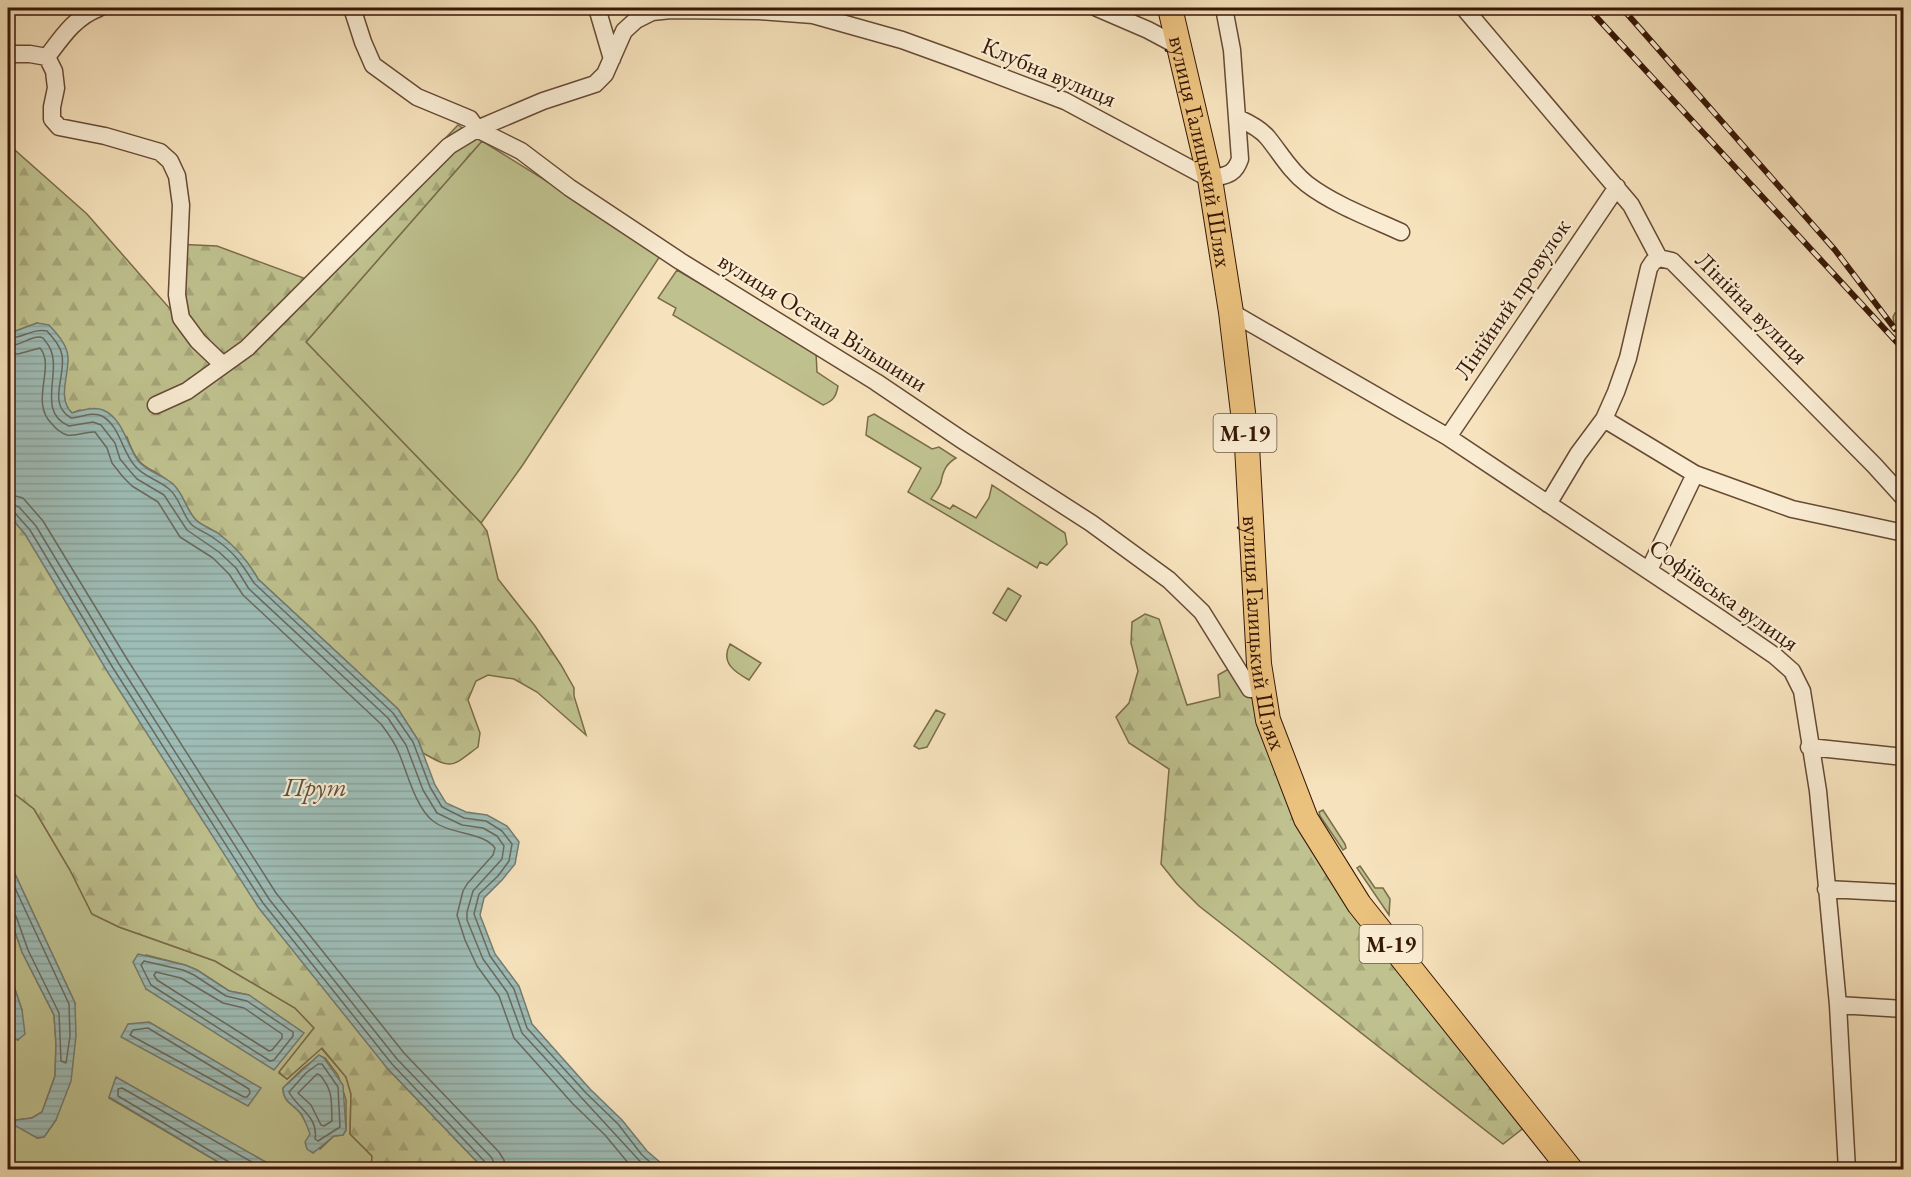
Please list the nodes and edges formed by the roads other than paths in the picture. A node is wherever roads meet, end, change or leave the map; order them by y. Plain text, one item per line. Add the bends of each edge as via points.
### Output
1 (99, 8) edge
2 (352, 8) edge
3 (597, 8) edge
4 (1097, 8) edge
5 (1170, 8) edge
6 (1224, 8) edge
7 (1464, 8) edge
8 (1180, 47) junction
9 (8, 54) edge
10 (47, 57) junction
11 (612, 59) junction
12 (1238, 118) junction
13 (477, 129) junction
14 (1210, 179) junction
15 (1617, 187) junction
16 (1401, 232) dead end
17 (1659, 258) junction
18 (1232, 312) junction
19 (224, 366) junction
20 (156, 405) dead end
21 (1604, 419) junction
22 (1448, 437) junction
23 (1695, 474) junction
24 (1904, 498) edge
25 (1548, 504) junction
26 (1904, 533) edge
27 (1649, 570) junction
28 (1263, 689) junction
29 (1809, 747) junction
30 (1904, 757) edge
31 (1826, 889) junction
32 (1904, 893) edge
33 (1838, 1005) junction
34 (1904, 1009) edge
35 (1571, 1170) edge
36 (1847, 1170) edge

1 - 10 street via 86,13 66,31
2 - 13 street, вулиця Остапа Вільшини via 373,65 417,97 470,119
3 - 11 street
4 - 8 street
5 - 8 highway, вулиця Галицький Шлях / М-19
6 - 12 street
7 - 15 street, Лінійна вулиця
8 - 14 highway, вулиця Галицький Шлях / М-19
9 - 10 street
10 - 19 street via 56,88 52,119 59,127 160,152 170,161 177,176 181,205 177,295 181,318
11 - 13 street, Клубна вулиця via 595,84 543,100
11 - 14 street, Клубна вулиця via 624,32 652,12 813,15 902,40 1065,101
12 - 14 street via 1240,159 1236,170
12 - 16 street via 1268,137 1283,161 1307,184
13 - 19 street, Клубна вулиця via 449,146 247,348
13 - 28 street, вулиця Остапа Вільшини via 521,152 680,261 876,382 1091,523 1169,580 1202,612 1250,689
14 - 18 highway, вулиця Галицький Шлях / М-19
15 - 17 street, Лінійна вулиця
15 - 22 street, Лінійний провулок
17 - 21 street via 1649,268 1628,358
17 - 24 street, Лінійна вулиця via 1672,261
18 - 22 street, Софіївська вулиця
18 - 28 highway, вулиця Галицький Шлях / М-19 via 1247,446
19 - 20 street, Клубна вулиця via 187,391
21 - 23 street
21 - 25 street
22 - 25 street, Софіївська вулиця
23 - 26 street via 1791,509
23 - 27 street
25 - 27 street, Софіївська вулиця
27 - 29 street, Софіївська вулиця via 1791,671 1802,691
28 - 35 highway, вулиця Галицький Шлях / М-19 via 1268,720 1306,819 1359,904
29 - 30 street
29 - 31 street, Софіївська вулиця via 1818,791
31 - 32 street
31 - 33 street, Софіївська вулиця
33 - 34 street
33 - 36 street, Софіївська вулиця

